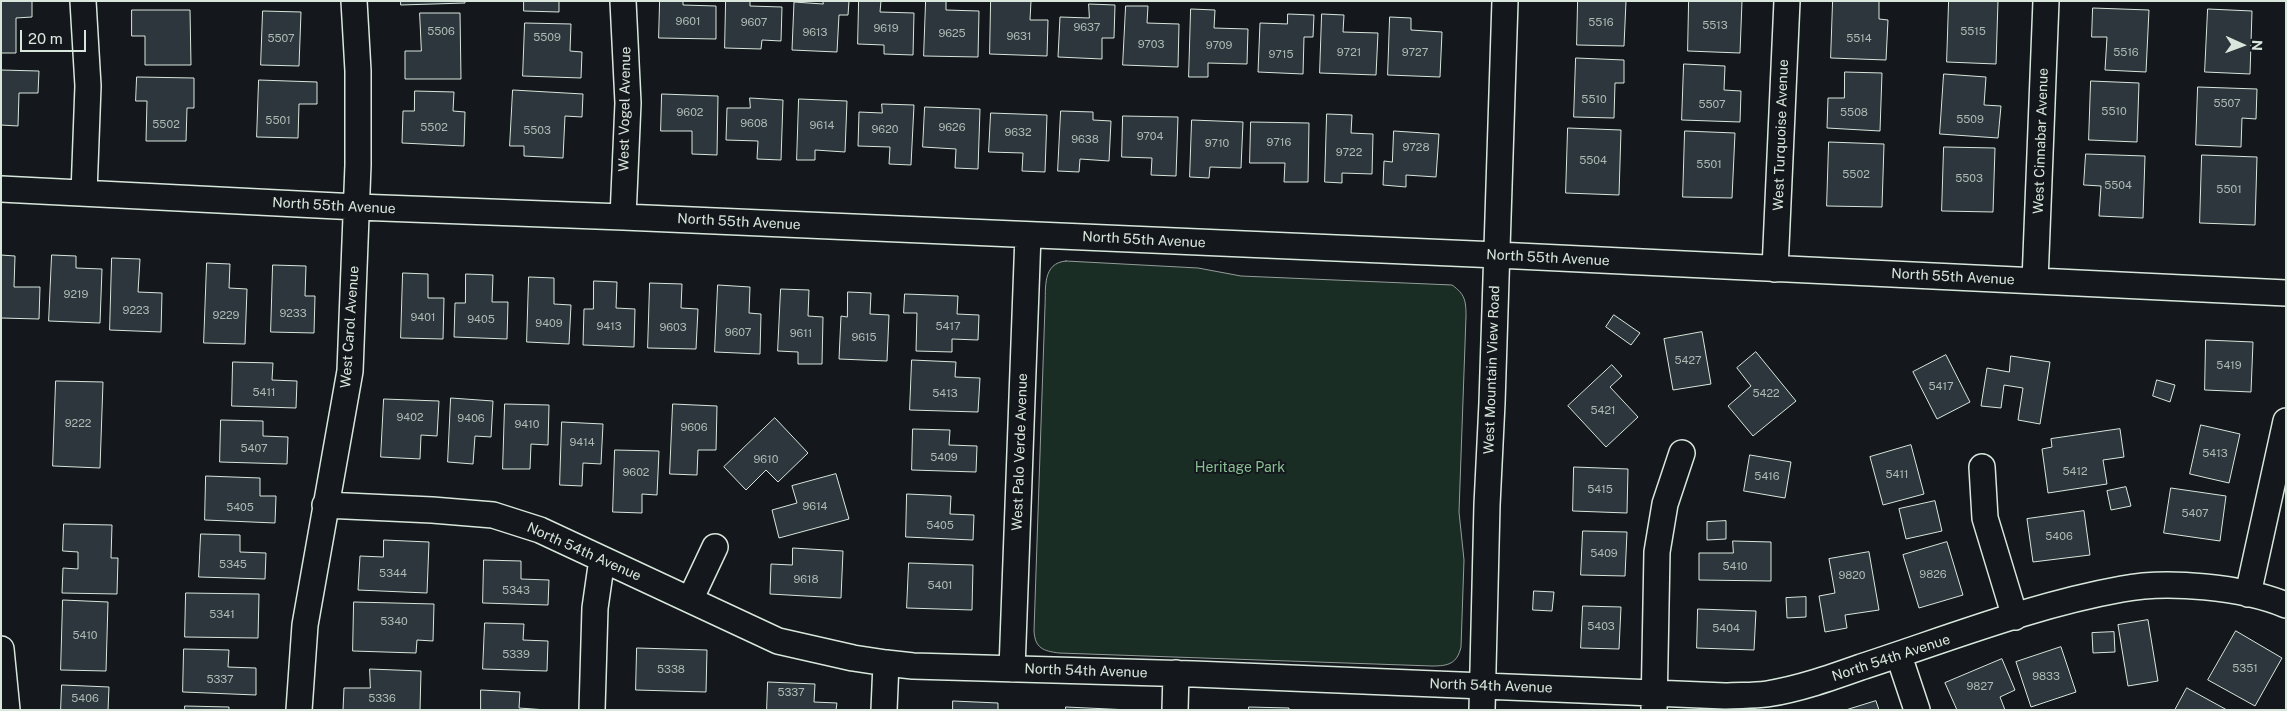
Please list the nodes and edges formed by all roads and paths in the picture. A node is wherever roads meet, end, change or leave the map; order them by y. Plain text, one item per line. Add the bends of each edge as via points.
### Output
1 (83, 1) edge
2 (354, 1) edge
3 (623, 1) edge
4 (1505, 1) edge
5 (1787, 1) edge
6 (2046, 1) edge
7 (1, 189) edge
8 (84, 193) junction
9 (356, 207) junction
10 (623, 217) junction
11 (1028, 235) junction
12 (1497, 255) junction
13 (1775, 269) junction
14 (2035, 281) junction
15 (2286, 292) edge
16 (2286, 421) edge
17 (1682, 453) dead end
18 (1982, 467) dead end
19 (325, 505) junction
20 (715, 547) dead end
21 (602, 559) junction
22 (2248, 594) junction
23 (690, 600) junction
24 (2286, 605) edge
25 (2015, 617) junction
26 (1, 649) edge
27 (1899, 656) junction
28 (886, 663) junction
29 (1012, 668) junction
30 (1176, 673) junction
31 (1482, 698) edge
32 (1654, 701) edge
33 (7, 710) edge
34 (299, 710) edge
35 (592, 710) edge
36 (884, 710) edge
37 (1175, 710) edge
38 (1917, 710) edge

1 - 8 street via 88,86
2 - 9 street, West Carol Avenue via 358,71
3 - 10 street, West Vogel Avenue via 628,103
4 - 12 street, West Mountain View Road
5 - 13 street, West Turquoise Avenue
6 - 14 street, West Cinnabar Avenue
7 - 8 street, North 55th Avenue
8 - 9 street, North 55th Avenue
9 - 10 street, North 55th Avenue
9 - 19 street, West Carol Avenue via 350,370
10 - 11 street, North 55th Avenue
11 - 12 street, North 55th Avenue
11 - 29 street, West Palo Verde Avenue
12 - 13 street, North 55th Avenue
12 - 31 street, West Mountain View Road
13 - 14 street, North 55th Avenue
14 - 15 street, North 55th Avenue
16 - 22 street
17 - 32 street via 1665,504 1657,552
18 - 25 street via 1986,518
19 - 21 street, North 54th Avenue via 493,515 540,530
19 - 34 street, West Carol Avenue via 305,625
20 - 23 street
21 - 23 street, North 54th Avenue
21 - 35 street via 595,608
22 - 24 street, North 54th Avenue
22 - 25 street, North 54th Avenue via 2183,586 2123,588
23 - 28 street, North 54th Avenue via 778,641
25 - 27 street, North 54th Avenue
26 - 33 street
27 - 32 street, North 54th Avenue via 1818,682 1766,694
27 - 38 street
28 - 29 street, North 54th Avenue
28 - 36 street
29 - 30 street, North 54th Avenue
30 - 31 street, North 54th Avenue
30 - 37 street
31 - 32 street, North 54th Avenue

